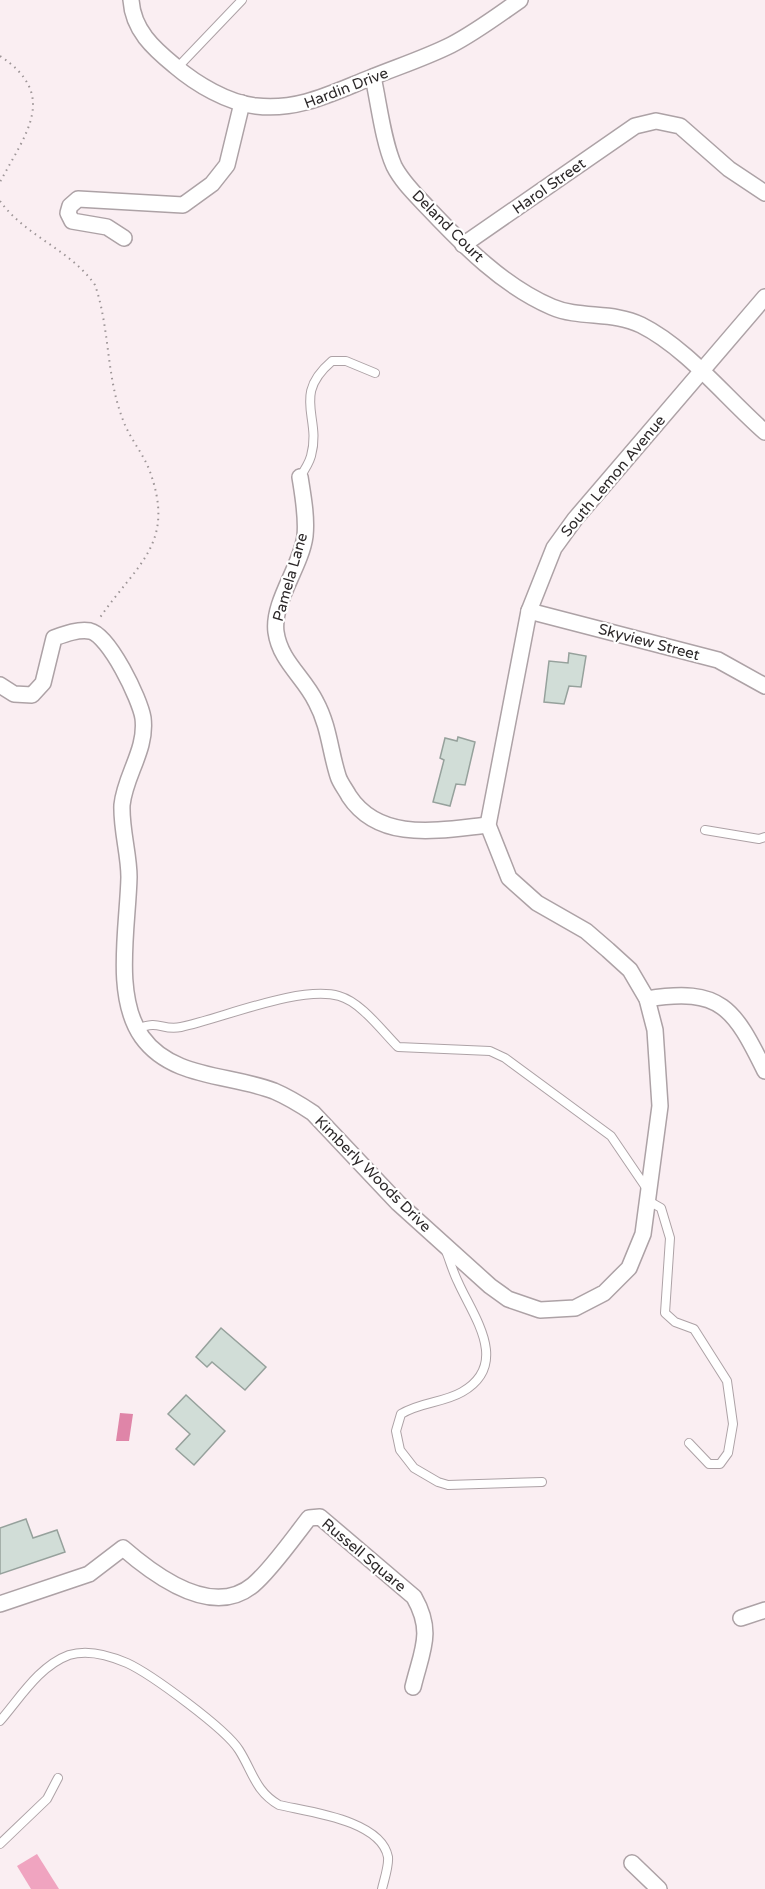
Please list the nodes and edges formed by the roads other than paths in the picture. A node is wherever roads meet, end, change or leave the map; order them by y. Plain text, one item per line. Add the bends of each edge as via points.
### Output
1 (131, 0) edge
2 (242, 0) edge
3 (520, 0) edge
4 (177, 68) junction
5 (373, 77) junction
6 (242, 103) junction
7 (765, 193) edge
8 (124, 238) dead end
9 (463, 245) junction
10 (765, 297) edge
11 (700, 372) junction
12 (375, 373) dead end
13 (765, 432) edge
14 (300, 477) joint
15 (529, 611) junction
16 (0, 685) edge
17 (765, 686) edge
18 (488, 825) junction
19 (705, 830) dead end
20 (765, 837) edge
21 (647, 999) junction
22 (137, 1029) junction
23 (765, 1071) edge
24 (647, 1194) junction
25 (443, 1244) junction
26 (688, 1443) dead end
27 (542, 1482) dead end
28 (0, 1604) edge
29 (765, 1610) edge
30 (741, 1618) dead end
31 (412, 1687) dead end
32 (0, 1721) edge
33 (58, 1778) dead end
34 (0, 1844) edge
35 (632, 1863) dead end
36 (382, 1889) edge
37 (659, 1889) edge

1 - 4 street, Hardin Drive via 149,44
2 - 4 lane
3 - 5 street, Hardin Drive via 452,44
4 - 6 street, Hardin Drive via 192,81
5 - 6 street, Hardin Drive via 298,106
5 - 9 street, Deland Court via 394,165 405,183
6 - 8 street via 227,165 212,184 183,205 78,199 70,206 72,221 107,227
7 - 9 street, Harol Street via 729,170 680,126 656,121 635,126
9 - 11 street, Deland Court via 512,285 553,308 640,324 675,347
10 - 11 street, South Lemon Avenue
11 - 13 street, Deland Court
11 - 15 street, South Lemon Avenue via 570,525 554,548
12 - 14 lane via 346,361 332,361 313,382 309,410 311,456
14 - 18 street, Pamela Lane via 305,536 294,575 281,599 276,630 285,659 316,700 330,736 338,778 362,812 394,828 427,832
15 - 17 street, Skyview Street via 718,660
15 - 18 street, South Lemon Avenue
16 - 22 street, Kimberly Woods Drive via 14,694 32,695 43,683 54,638 91,631 115,656 132,689 143,718 141,749 126,784 122,807 129,876 125,938 127,1005
18 - 21 street, Kimberly Woods Drive via 509,878 537,903 586,931 608,950 630,970
19 - 20 lane
21 - 23 street via 682,994 715,1003 742,1026
21 - 24 street, Kimberly Woods Drive via 656,1030 660,1106
22 - 24 lane via 152,1022 178,1028 313,992 340,996 398,1047 490,1051 505,1058 611,1136
22 - 25 street, Kimberly Woods Drive via 153,1049 174,1063 273,1091 314,1113 398,1203
24 - 25 street, Kimberly Woods Drive via 643,1234 629,1268 604,1293 575,1308 540,1310 508,1299
24 - 26 lane via 662,1208 670,1239 666,1313 675,1322 694,1329 727,1381 733,1424 728,1453 720,1464 709,1464
25 - 27 lane via 482,1329 485,1360 465,1391 401,1414 396,1431 400,1450 414,1468 448,1485
28 - 31 street, Russell Square via 88,1574 123,1548 149,1571 184,1590 207,1597 237,1593 253,1585 309,1518 320,1516 414,1597 422,1611 427,1627
29 - 30 street
32 - 36 lane via 44,1669 70,1655 101,1654 129,1664 219,1727 239,1750 256,1786 268,1799 363,1827 382,1842 388,1858
33 - 34 lane via 47,1799
35 - 37 street

